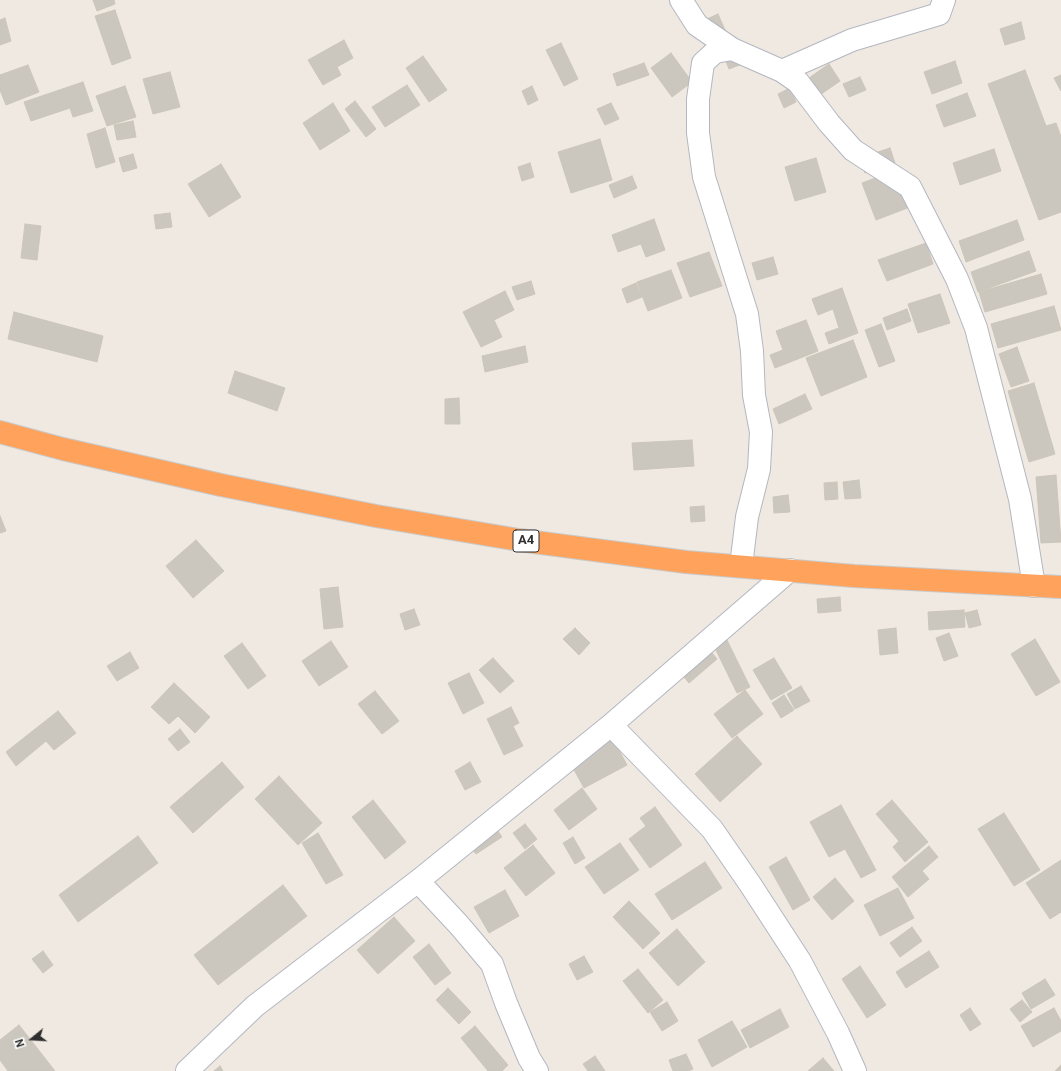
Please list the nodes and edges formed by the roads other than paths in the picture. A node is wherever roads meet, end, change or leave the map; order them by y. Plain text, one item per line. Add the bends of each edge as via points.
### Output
1 (681, 0) edge
2 (944, 0) edge
3 (732, 49) junction
4 (782, 71) junction
5 (0, 432) edge
6 (741, 566) junction
7 (790, 570) junction
8 (1034, 586) junction
9 (1061, 587) edge
10 (612, 725) junction
11 (418, 881) junction
12 (187, 1071) edge
13 (537, 1071) edge
14 (854, 1071) edge

1 - 3 street via 698,25
2 - 4 street via 938,14 852,40
3 - 4 street
3 - 6 street via 715,52 703,62 698,98 698,133 704,177 747,314 754,395 761,432 759,469 747,517
4 - 8 street via 798,82 853,150 910,187 956,279 976,328 1020,499
5 - 6 highway, A4 via 63,449 376,516 519,540 686,562
6 - 7 highway, A4
7 - 8 highway, A4
7 - 10 street
8 - 9 highway, A4
10 - 11 street
10 - 14 street via 712,830 750,884 800,961
11 - 12 street via 255,1006
11 - 13 street via 492,964 526,1051

